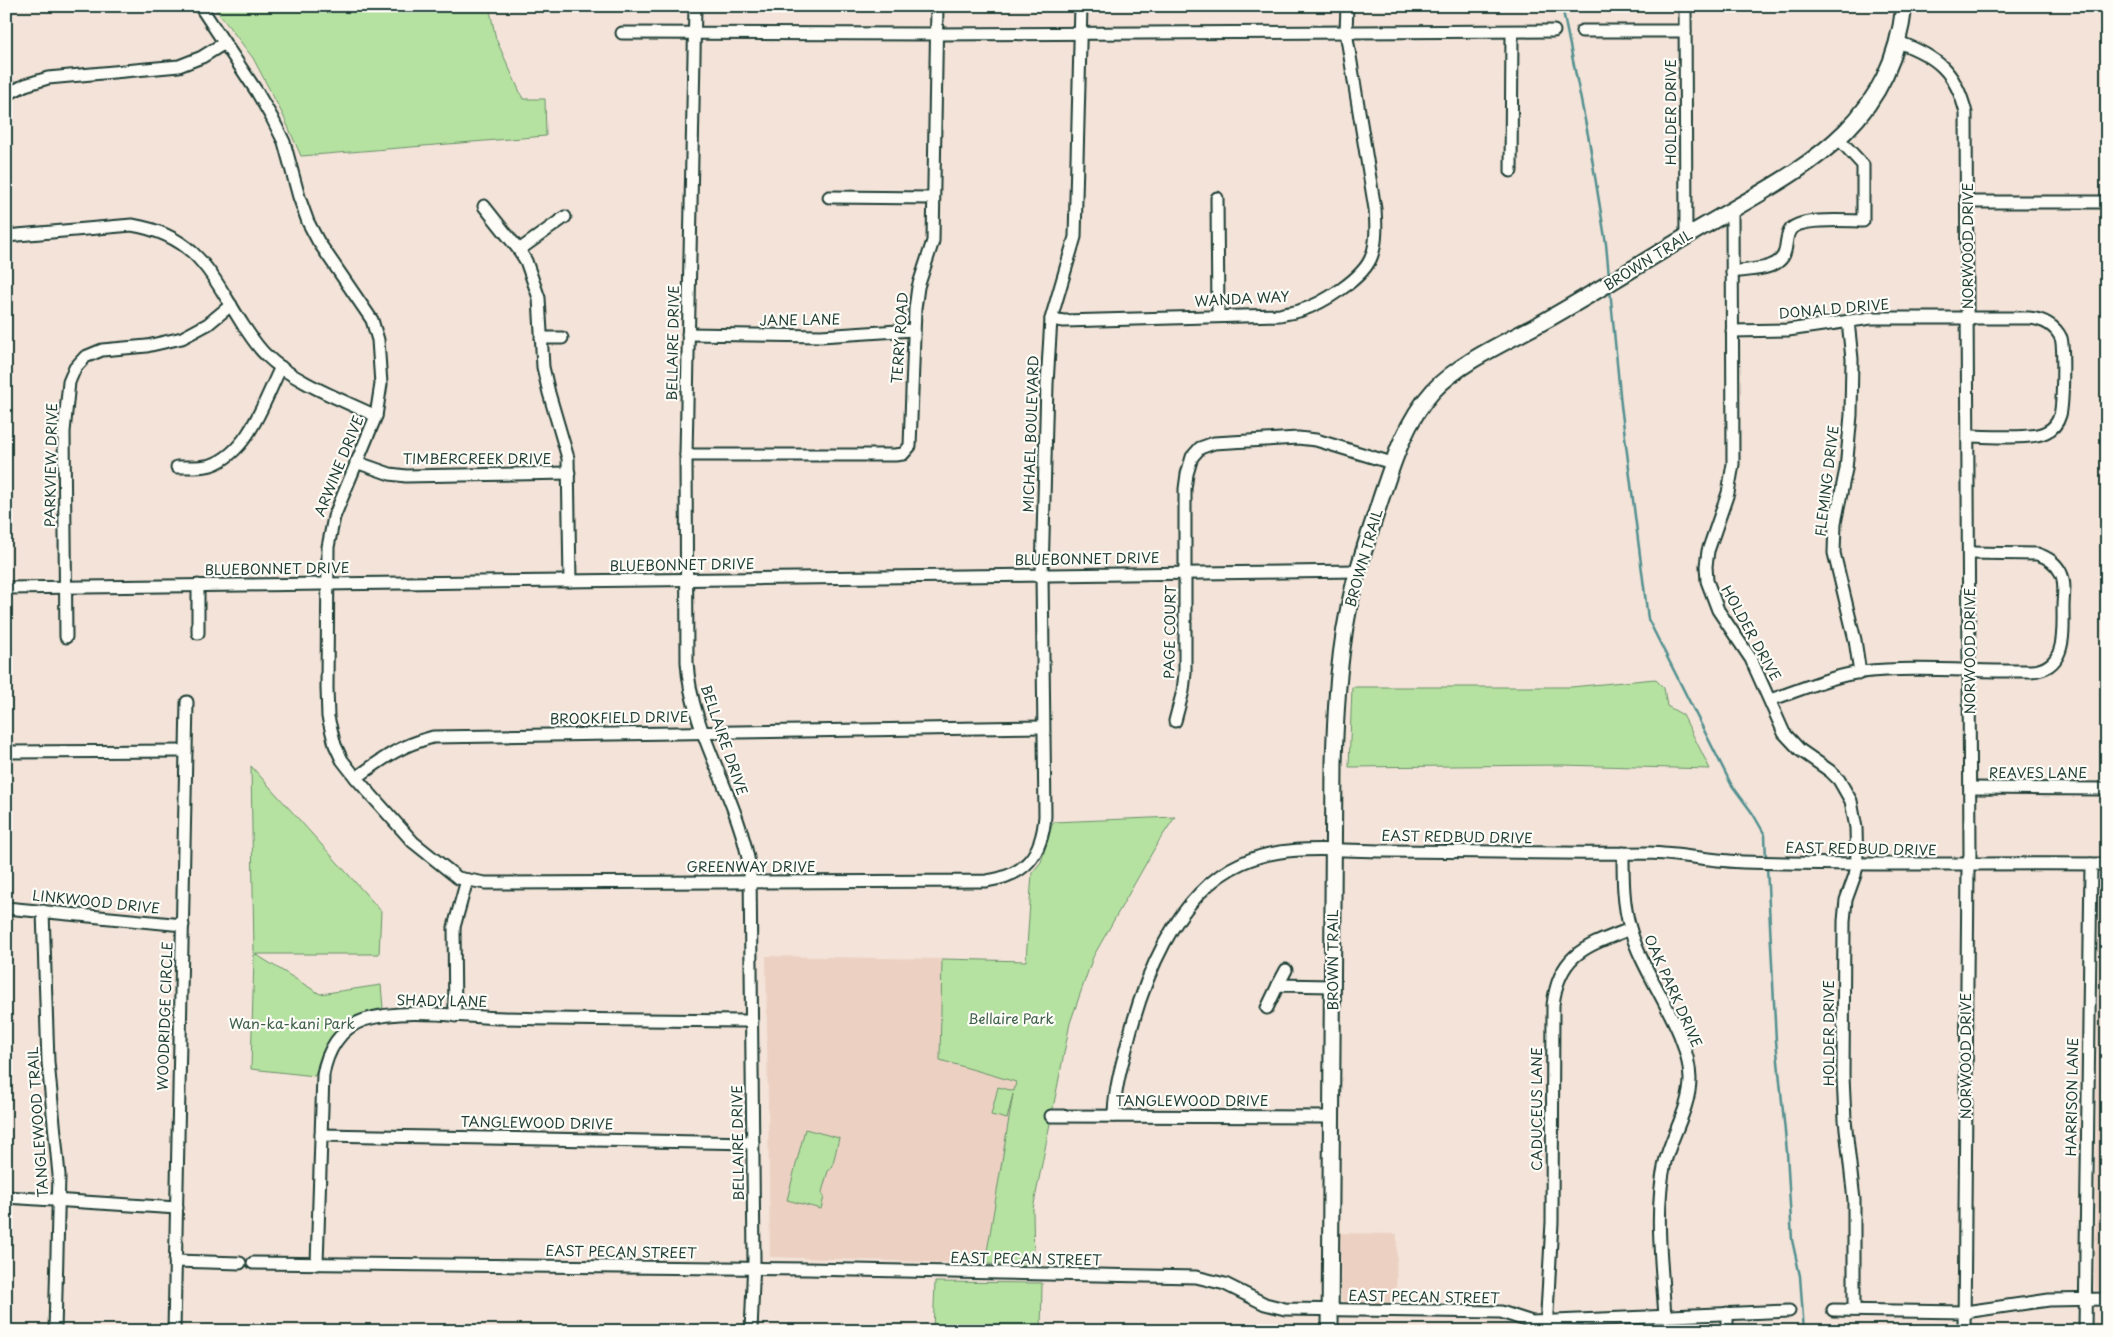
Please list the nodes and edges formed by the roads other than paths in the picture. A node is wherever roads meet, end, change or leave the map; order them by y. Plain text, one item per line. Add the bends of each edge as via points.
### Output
1 (200, 6) edge
2 (695, 6) edge
3 (936, 6) edge
4 (1080, 6) edge
5 (1347, 6) edge
6 (1685, 6) edge
7 (1904, 6) edge
8 (1554, 31) dead end
9 (1582, 31) dead end
10 (1685, 31) junction
11 (1346, 32) junction
12 (1512, 32) junction
13 (622, 33) dead end
14 (694, 34) junction
15 (936, 34) junction
16 (1080, 34) junction
17 (1898, 42) junction
18 (223, 44) junction
19 (6, 95) edge
20 (1838, 139) junction
21 (1511, 171) dead end
22 (829, 197) dead end
23 (932, 198) junction
24 (1218, 198) dead end
25 (1968, 202) junction
26 (2107, 202) edge
27 (484, 206) dead end
28 (1732, 210) junction
29 (565, 216) dead end
30 (1692, 234) junction
31 (6, 236) edge
32 (520, 250) junction
33 (1732, 272) junction
34 (231, 305) junction
35 (1218, 316) junction
36 (1968, 318) junction
37 (1051, 319) junction
38 (1848, 321) junction
39 (913, 330) junction
40 (1732, 331) junction
41 (688, 334) junction
42 (541, 338) junction
43 (562, 338) dead end
44 (281, 368) junction
45 (376, 416) junction
46 (1969, 436) junction
47 (686, 455) junction
48 (356, 462) junction
49 (1392, 463) junction
50 (176, 468) dead end
51 (569, 473) junction
52 (1970, 553) junction
53 (1358, 571) junction
54 (1186, 573) junction
55 (1042, 575) junction
56 (686, 580) junction
57 (570, 581) junction
58 (326, 583) junction
59 (198, 585) junction
60 (66, 587) junction
61 (6, 588) edge
62 (198, 632) dead end
63 (66, 637) dead end
64 (1970, 671) junction
65 (1860, 672) junction
66 (1770, 700) junction
67 (186, 702) dead end
68 (1175, 721) dead end
69 (1043, 727) junction
70 (704, 732) junction
71 (186, 751) junction
72 (6, 752) edge
73 (356, 778) junction
74 (1970, 788) junction
75 (2107, 788) edge
76 (1334, 851) junction
77 (1623, 853) junction
78 (1029, 862) joint
79 (2090, 864) junction
80 (2107, 864) edge
81 (1857, 865) junction
82 (1968, 865) junction
83 (467, 880) junction
84 (750, 883) junction
85 (6, 908) edge
86 (43, 911) junction
87 (183, 925) junction
88 (1630, 929) junction
89 (1286, 970) dead end
90 (1278, 985) junction
91 (1332, 986) junction
92 (1267, 1008) dead end
93 (455, 1016) junction
94 (752, 1021) junction
95 (1051, 1116) dead end
96 (1114, 1116) junction
97 (1332, 1117) junction
98 (320, 1135) junction
99 (753, 1143) junction
100 (6, 1197) edge
101 (59, 1200) junction
102 (176, 1208) junction
103 (175, 1261) junction
104 (240, 1263) dead end
105 (253, 1263) dead end
106 (317, 1264) junction
107 (754, 1269) junction
108 (2085, 1298) junction
109 (2107, 1299) edge
110 (1330, 1310) junction
111 (1789, 1310) dead end
112 (1833, 1310) dead end
113 (1854, 1310) junction
114 (1965, 1312) junction
115 (1727, 1314) junction
116 (1665, 1317) junction
117 (1546, 1326) edge
118 (56, 1331) edge
119 (174, 1331) edge
120 (750, 1331) edge
121 (1330, 1331) edge
122 (1727, 1331) edge
123 (1964, 1331) edge
124 (2085, 1331) edge

1 - 18 street, ARWINE DRIVE
2 - 14 street, BELLAIRE DRIVE
3 - 15 street, TERRY ROAD
4 - 16 street, MICHAEL BOULEVARD
5 - 11 street, WANDA WAY
6 - 10 street, HOLDER DRIVE
7 - 17 main road
8 - 12 street
9 - 10 street
10 - 30 street, HOLDER DRIVE via 1686,218
11 - 12 street
11 - 16 street
11 - 35 street, WANDA WAY via 1374,209 1376,228 1372,255 1359,275 1328,298 1300,311
12 - 21 street
13 - 14 street
14 - 15 street
14 - 41 street, BELLAIRE DRIVE
15 - 16 street
15 - 23 street, TERRY ROAD
16 - 37 street, MICHAEL BOULEVARD via 1075,237
17 - 20 main road, BROWN TRAIL via 1891,63 1861,116
17 - 25 street, NORWOOD DRIVE via 1928,54 1961,92 1966,113
18 - 19 street via 179,66 48,78
18 - 45 street, ARWINE DRIVE via 272,118 318,241 372,320 381,364
20 - 28 main road, BROWN TRAIL via 1800,170
20 - 33 street via 1864,165 1864,221 1798,224 1787,236 1780,262
22 - 23 street
23 - 39 street, TERRY ROAD via 932,242 918,287
24 - 35 street
25 - 26 street
25 - 36 street, NORWOOD DRIVE
27 - 32 street
28 - 30 main road, BROWN TRAIL
28 - 33 street, HOLDER DRIVE
29 - 32 street
30 - 49 main road, BROWN TRAIL via 1442,382 1407,427
31 - 34 street via 132,225 149,228 193,252 207,267
32 - 42 street via 539,298
33 - 40 street, HOLDER DRIVE
34 - 44 street via 253,340
34 - 60 street, PARKVIEW DRIVE via 208,324 182,338 147,346 102,350 84,357 75,368 69,382 64,432
35 - 37 street, WANDA WAY
36 - 38 street, DONALD DRIVE
36 - 46 street, NORWOOD DRIVE
36 - 46 street, DONALD DRIVE via 2044,321 2057,332 2062,345 2062,408 2052,428 2035,436
37 - 55 street, MICHAEL BOULEVARD via 1046,384
38 - 40 street, DONALD DRIVE via 1788,330
38 - 65 street, FLEMING DRIVE via 1852,359 1851,415 1846,469 1835,523 1834,553
39 - 41 street, JANE LANE via 821,336
39 - 47 street, TERRY ROAD via 910,446 903,454
40 - 66 street, HOLDER DRIVE via 1733,464 1728,493 1708,551 1707,581 1718,610 1751,659
41 - 47 street, BELLAIRE DRIVE
42 - 43 street
42 - 51 street via 543,368 565,443
44 - 45 street
44 - 50 street via 245,440 236,451 210,465
45 - 48 street, ARWINE DRIVE
46 - 52 street, NORWOOD DRIVE
47 - 56 street, BELLAIRE DRIVE
48 - 51 street, TIMBERCREEK DRIVE via 406,476
48 - 58 street, ARWINE DRIVE via 330,529
49 - 53 main road, BROWN TRAIL
49 - 54 street, PAGE COURT via 1316,440 1298,438 1230,441 1200,448 1192,457 1187,474
51 - 57 street
52 - 64 street, NORWOOD DRIVE
52 - 64 street via 2037,554 2058,567 2063,582 2062,644 2053,662 2039,670
53 - 54 street, BLUEBONNET DRIVE
53 - 76 main road, BROWN TRAIL via 1341,656 1337,696
54 - 55 street, BLUEBONNET DRIVE
54 - 68 street, PAGE COURT via 1185,673
55 - 56 street, BLUEBONNET DRIVE
55 - 69 street, MICHAEL BOULEVARD
56 - 57 street, BLUEBONNET DRIVE
56 - 70 street, BELLAIRE DRIVE via 688,679
57 - 58 street, BLUEBONNET DRIVE
58 - 59 street, BLUEBONNET DRIVE
58 - 73 street, ARWINE DRIVE via 328,717 335,745
59 - 60 street, BLUEBONNET DRIVE
59 - 62 street
60 - 61 street, BLUEBONNET DRIVE
60 - 63 street, PARKVIEW DRIVE
64 - 65 street
64 - 74 street, NORWOOD DRIVE
65 - 66 street
66 - 81 street, HOLDER DRIVE via 1784,734 1830,771 1848,795 1854,814
67 - 71 street, WOODRIDGE CIRCLE
69 - 70 street, BROOKFIELD DRIVE
69 - 78 street, MICHAEL BOULEVARD via 1044,829 1037,851
70 - 73 street, BROOKFIELD DRIVE via 433,736 389,754
70 - 84 street, BELLAIRE DRIVE via 747,850
71 - 72 street
71 - 87 street, WOODRIDGE CIRCLE
73 - 83 street, ARWINE DRIVE via 413,842 458,878
74 - 75 street, REAVES LANE
74 - 82 street, NORWOOD DRIVE
76 - 77 street, EAST REDBUD DRIVE
76 - 91 main road, BROWN TRAIL
76 - 96 street, EAST REDBUD DRIVE via 1275,852 1256,858 1229,869 1190,903 1161,950 1142,990 1114,1098
77 - 81 street, EAST REDBUD DRIVE
77 - 88 street, OAK PARK DRIVE via 1623,885
78 - 84 street, GREENWAY DRIVE via 1012,875 986,880
79 - 80 street, EAST REDBUD DRIVE
79 - 82 street, EAST REDBUD DRIVE
79 - 108 street, HARRISON LANE
81 - 82 street, EAST REDBUD DRIVE
81 - 113 street, HOLDER DRIVE via 1846,900 1844,921 1844,1120 1855,1218
82 - 114 street, NORWOOD DRIVE
83 - 84 street, GREENWAY DRIVE via 486,883
83 - 93 street via 454,927
84 - 94 street, BELLAIRE DRIVE
85 - 86 street, LINKWOOD DRIVE
86 - 87 street, LINKWOOD DRIVE
86 - 101 street, TANGLEWOOD TRAIL via 48,1062 56,1129
87 - 102 street, WOODRIDGE CIRCLE
88 - 116 street, OAK PARK DRIVE via 1684,1048 1690,1078 1686,1103 1666,1160 1661,1187
88 - 117 street, CADUCEUS LANE via 1575,955 1555,987 1552,1222
89 - 90 street
90 - 91 street
90 - 92 street
91 - 97 main road, BROWN TRAIL
93 - 94 street, SHADY LANE
93 - 98 street, SHADY LANE via 381,1016 363,1020 343,1033 325,1058
94 - 99 street, BELLAIRE DRIVE
95 - 96 street, TANGLEWOOD DRIVE
96 - 97 street, TANGLEWOOD DRIVE
97 - 110 main road, BROWN TRAIL
98 - 99 street, TANGLEWOOD DRIVE
98 - 106 street, SHADY LANE
99 - 107 street, BELLAIRE DRIVE
100 - 101 street
101 - 102 street
101 - 118 street, TANGLEWOOD TRAIL
102 - 103 street, WOODRIDGE CIRCLE
103 - 104 street
103 - 119 street, WOODRIDGE CIRCLE
105 - 106 street, EAST PECAN STREET
106 - 107 street, EAST PECAN STREET
107 - 110 street, EAST PECAN STREET via 1196,1277 1225,1284 1274,1308
107 - 120 street, BELLAIRE DRIVE
108 - 109 street
108 - 114 street
108 - 124 street, HARRISON LANE
110 - 117 street, EAST PECAN STREET via 1501,1312
110 - 121 main road, BROWN TRAIL
111 - 115 street, EAST PECAN STREET
112 - 113 street
113 - 114 street
114 - 123 street, NORWOOD DRIVE
115 - 116 street, EAST PECAN STREET
115 - 122 street
116 - 117 street, EAST PECAN STREET

